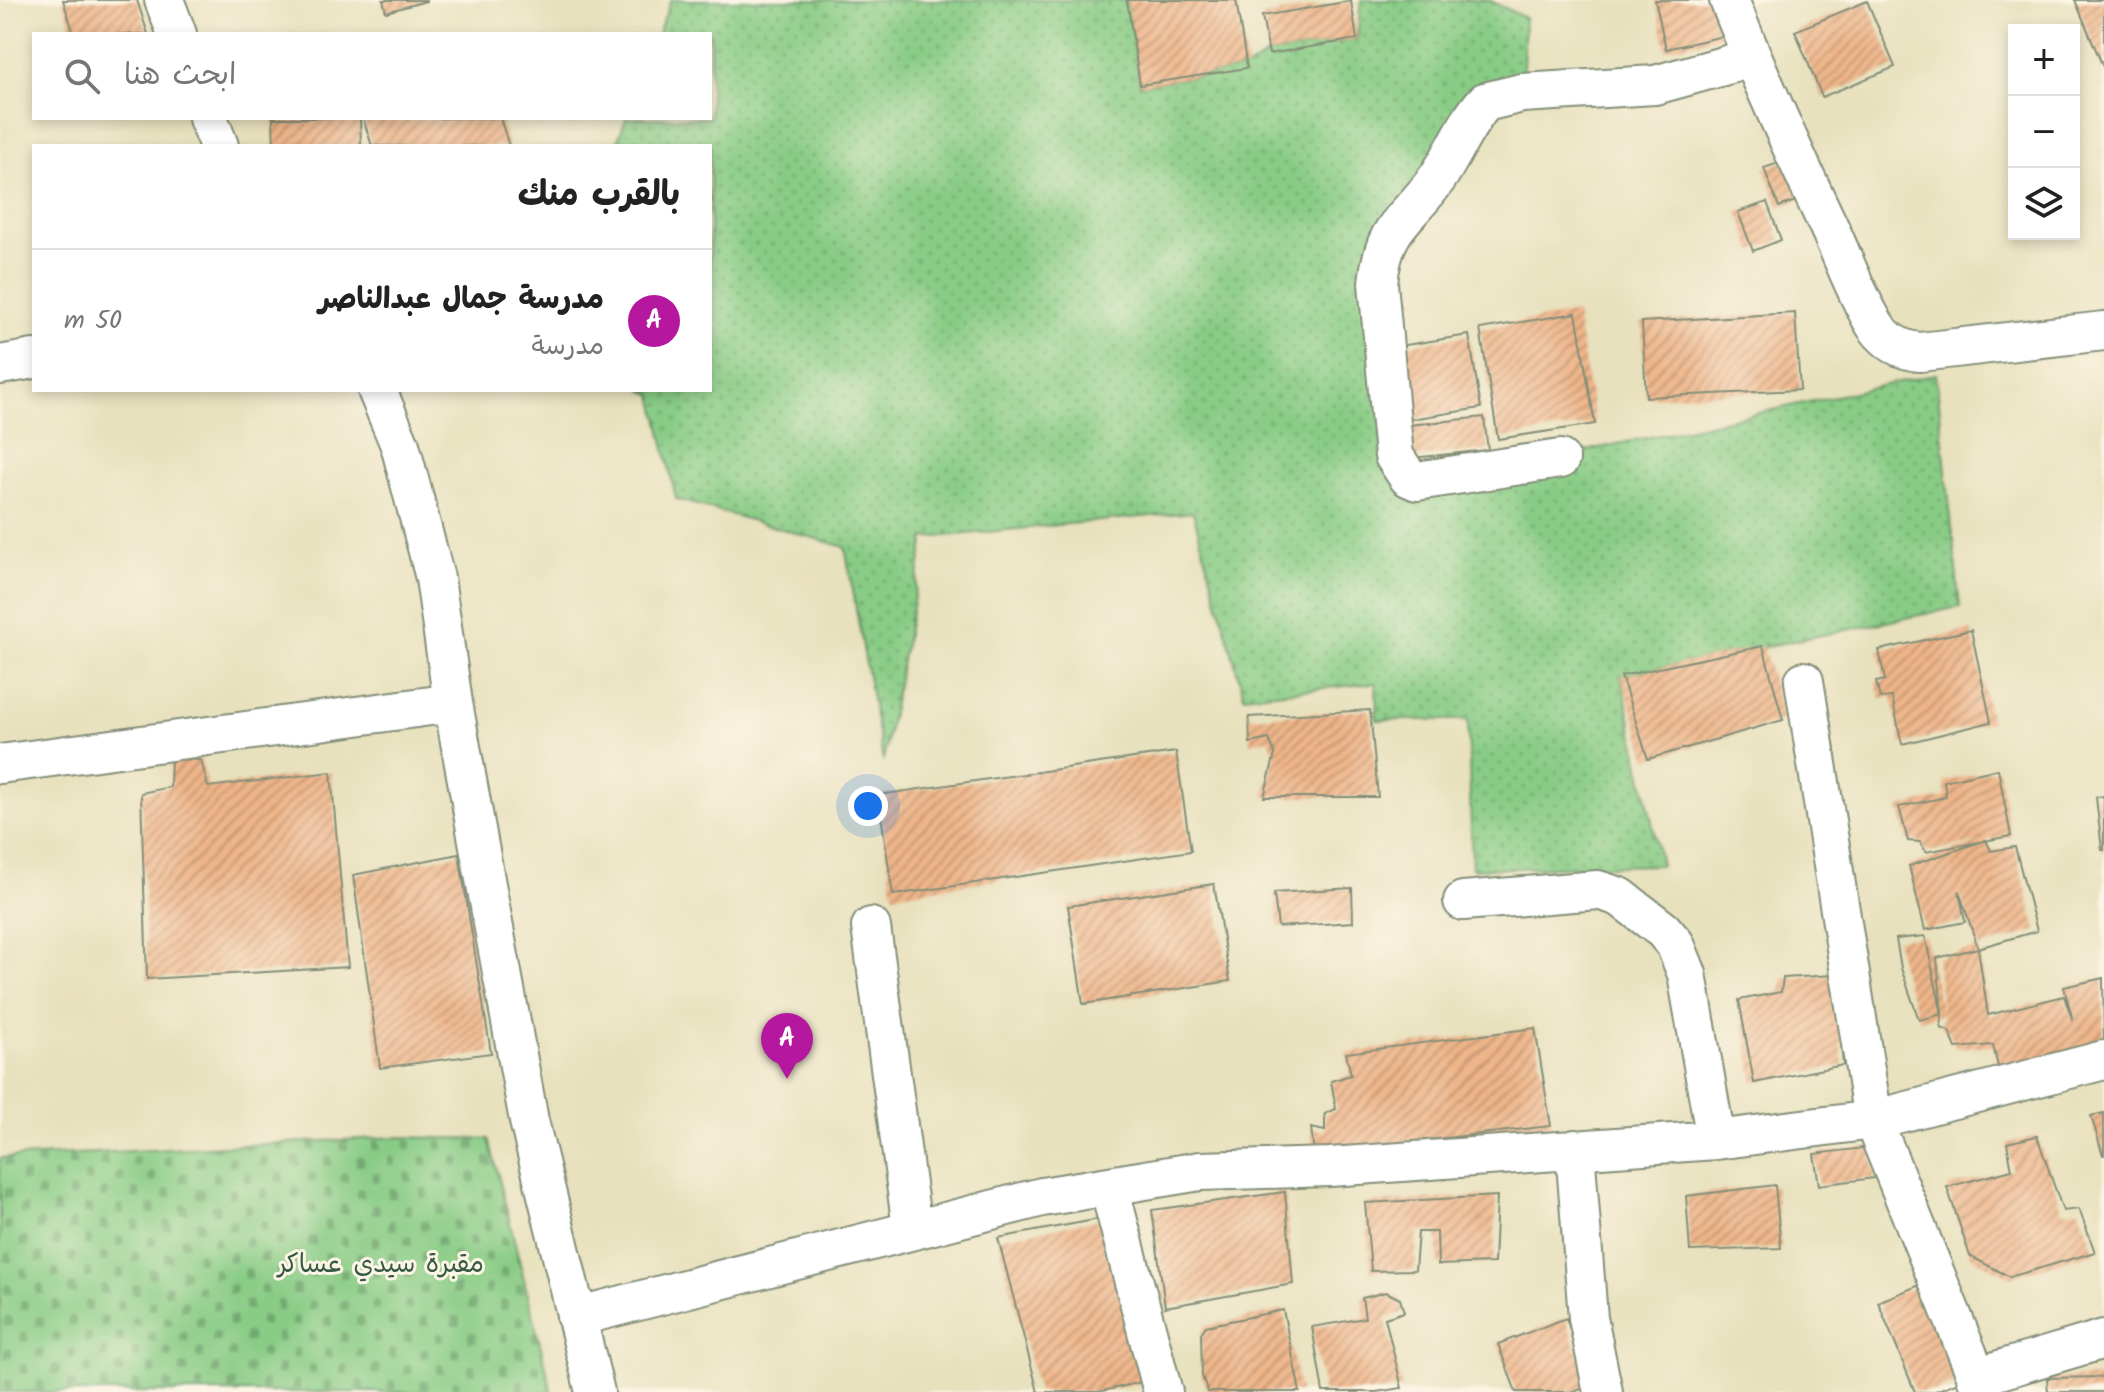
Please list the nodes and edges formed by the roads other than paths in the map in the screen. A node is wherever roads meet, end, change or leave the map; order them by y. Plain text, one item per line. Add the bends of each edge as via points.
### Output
1 (164, 0) edge
2 (1729, 0) edge
3 (176, 32) edge
4 (1752, 58) junction
5 (209, 120) edge
6 (218, 144) edge
7 (2104, 331) edge
8 (32, 359) edge
9 (0, 365) edge
10 (378, 392) edge
11 (1560, 459) dead end
12 (1804, 681) dead end
13 (453, 703) junction
14 (0, 764) edge
15 (1463, 901) dead end
16 (871, 927) dead end
17 (2104, 1060) edge
18 (1873, 1120) junction
19 (1716, 1140) junction
20 (1575, 1149) junction
21 (1109, 1187) junction
22 (912, 1228) junction
23 (576, 1317) junction
24 (2104, 1339) edge
25 (1980, 1385) edge
26 (595, 1392) edge
27 (1163, 1392) edge
28 (1603, 1392) edge

1 - 3 street
2 - 4 street
4 - 7 street via 1865,304 1891,342 1920,352
4 - 11 street via 1655,85 1522,93 1485,102 1438,177 1389,233 1378,283 1394,456 1400,467 1417,481
5 - 6 street
8 - 9 street
10 - 13 street via 400,445 435,578
12 - 18 street
13 - 14 street
13 - 23 street via 529,1121
15 - 19 street via 1598,890 1620,897 1663,930 1687,974
16 - 22 street
17 - 18 street
18 - 19 street
18 - 25 street
19 - 20 street
20 - 21 street via 1200,1171
20 - 28 street via 1588,1318
21 - 22 street
21 - 27 street
22 - 23 street
23 - 26 street
24 - 25 street

